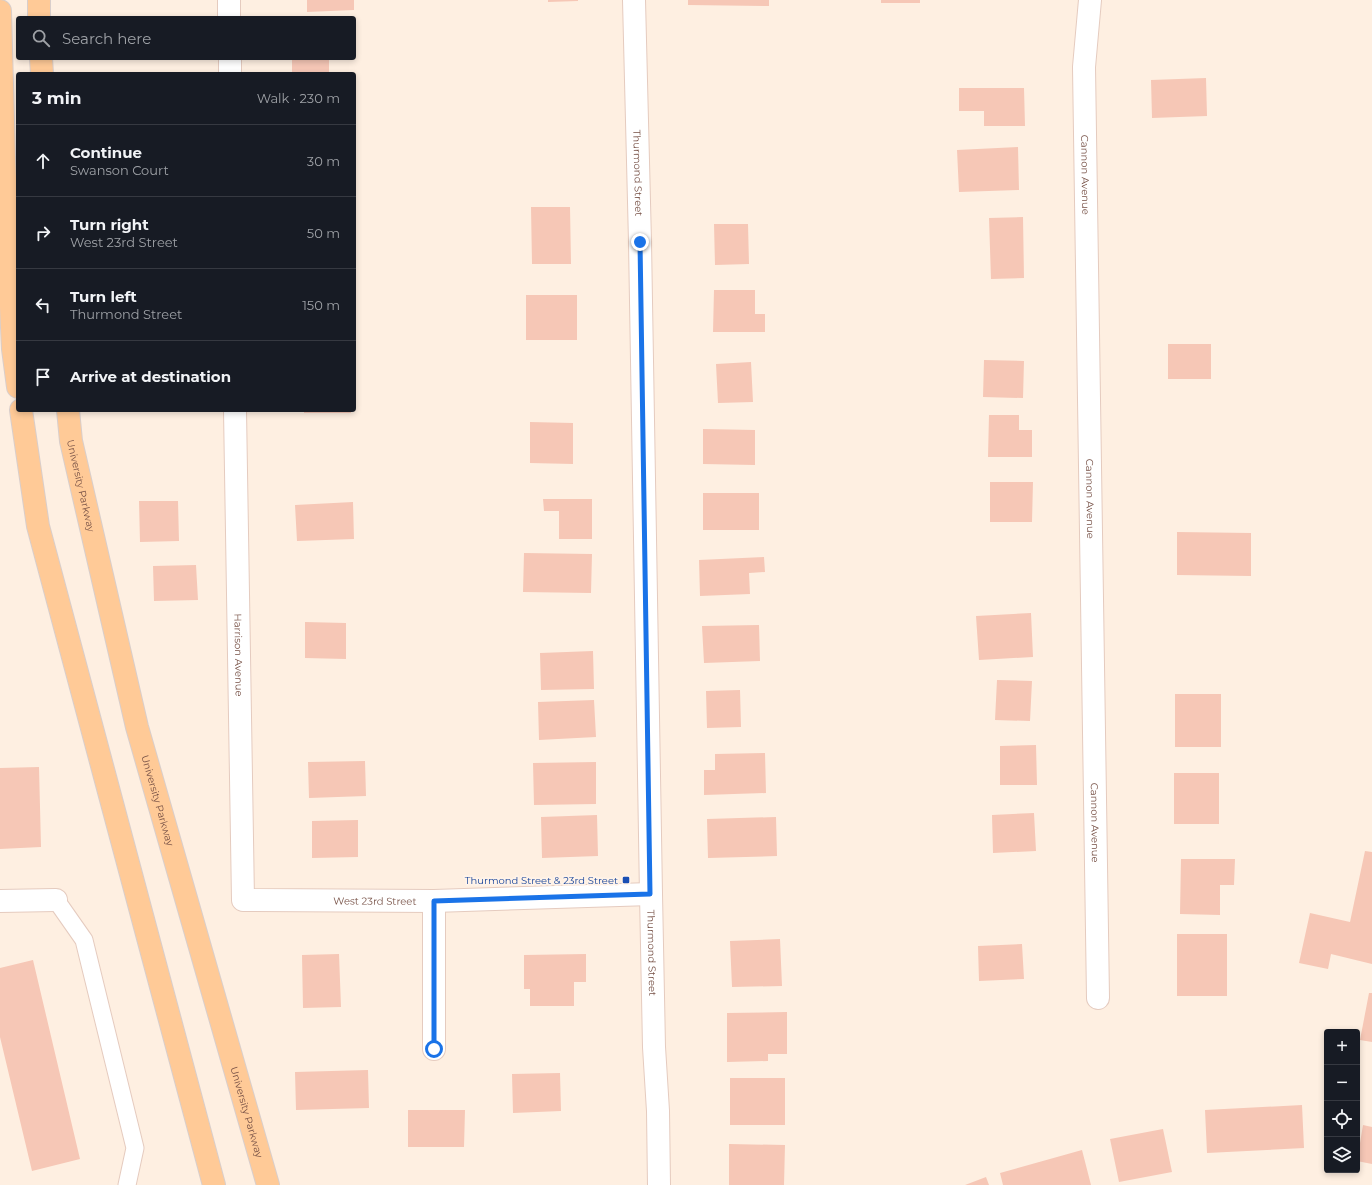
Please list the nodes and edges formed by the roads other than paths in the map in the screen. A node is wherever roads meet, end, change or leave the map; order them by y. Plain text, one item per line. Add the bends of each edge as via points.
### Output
1 (39, 0) edge
2 (229, 0) edge
3 (634, 0) edge
4 (1090, 0) edge
5 (0, 11) edge
6 (39, 16) edge
7 (229, 16) edge
8 (41, 60) edge
9 (230, 60) edge
10 (42, 72) edge
11 (230, 72) edge
12 (16, 374) edge
13 (21, 412) edge
14 (68, 412) edge
15 (235, 412) edge
16 (650, 894) junction
17 (56, 900) joint
18 (243, 900) joint
19 (0, 901) edge
20 (434, 901) junction
21 (1098, 998) dead end
22 (434, 1049) dead end
23 (127, 1185) edge
24 (214, 1185) edge
25 (268, 1185) edge
26 (659, 1185) edge

1 - 6 main road
2 - 7 street
3 - 16 street, Thurmond Street
4 - 21 street, Cannon Avenue via 1084,68
5 - 12 main road via 12,349
8 - 10 main road
9 - 11 street
13 - 24 main road via 38,526
14 - 25 main road, University Parkway via 71,441 137,727
15 - 18 street, Harrison Avenue
16 - 20 street, West 23rd Street
16 - 26 street, Thurmond Street
17 - 19 street
17 - 23 lane via 84,940 135,1148
18 - 20 street, West 23rd Street
20 - 22 street

